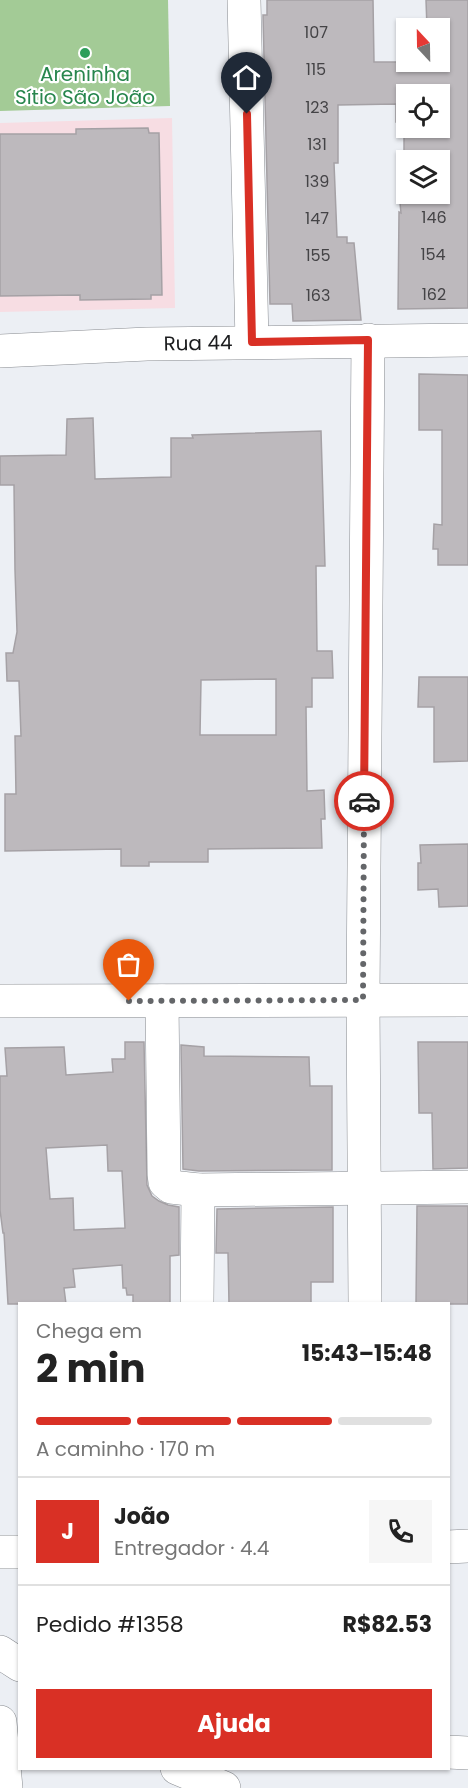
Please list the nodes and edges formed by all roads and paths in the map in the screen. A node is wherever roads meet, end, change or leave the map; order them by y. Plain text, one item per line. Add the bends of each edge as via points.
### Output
1 (244, 0) edge
2 (368, 340) junction
3 (468, 340) edge
4 (252, 342) junction
5 (0, 351) edge
6 (363, 1000) junction
7 (468, 1000) edge
8 (162, 1001) junction
9 (0, 1002) edge
10 (468, 1187) edge
11 (364, 1188) junction
12 (198, 1190) junction
13 (197, 1302) edge
14 (364, 1302) edge
15 (468, 1546) edge
16 (450, 1547) edge
17 (0, 1552) edge
18 (18, 1552) edge
19 (0, 1652) edge
20 (18, 1664) edge
21 (0, 1722) edge
22 (450, 1752) edge
23 (468, 1752) edge
24 (182, 1770) edge
25 (6, 1788) edge
26 (224, 1788) edge

1 - 4 street
2 - 3 street, Rua 44
2 - 4 street, Rua 44
2 - 6 street
4 - 5 street, Rua 44
6 - 7 street
6 - 8 street
6 - 11 street
8 - 9 street
8 - 12 street via 165,1182 171,1187
10 - 11 street
11 - 12 street
11 - 14 street
12 - 13 street
15 - 16 street
17 - 18 street
19 - 20 street
21 - 25 street
22 - 23 street
24 - 26 street

